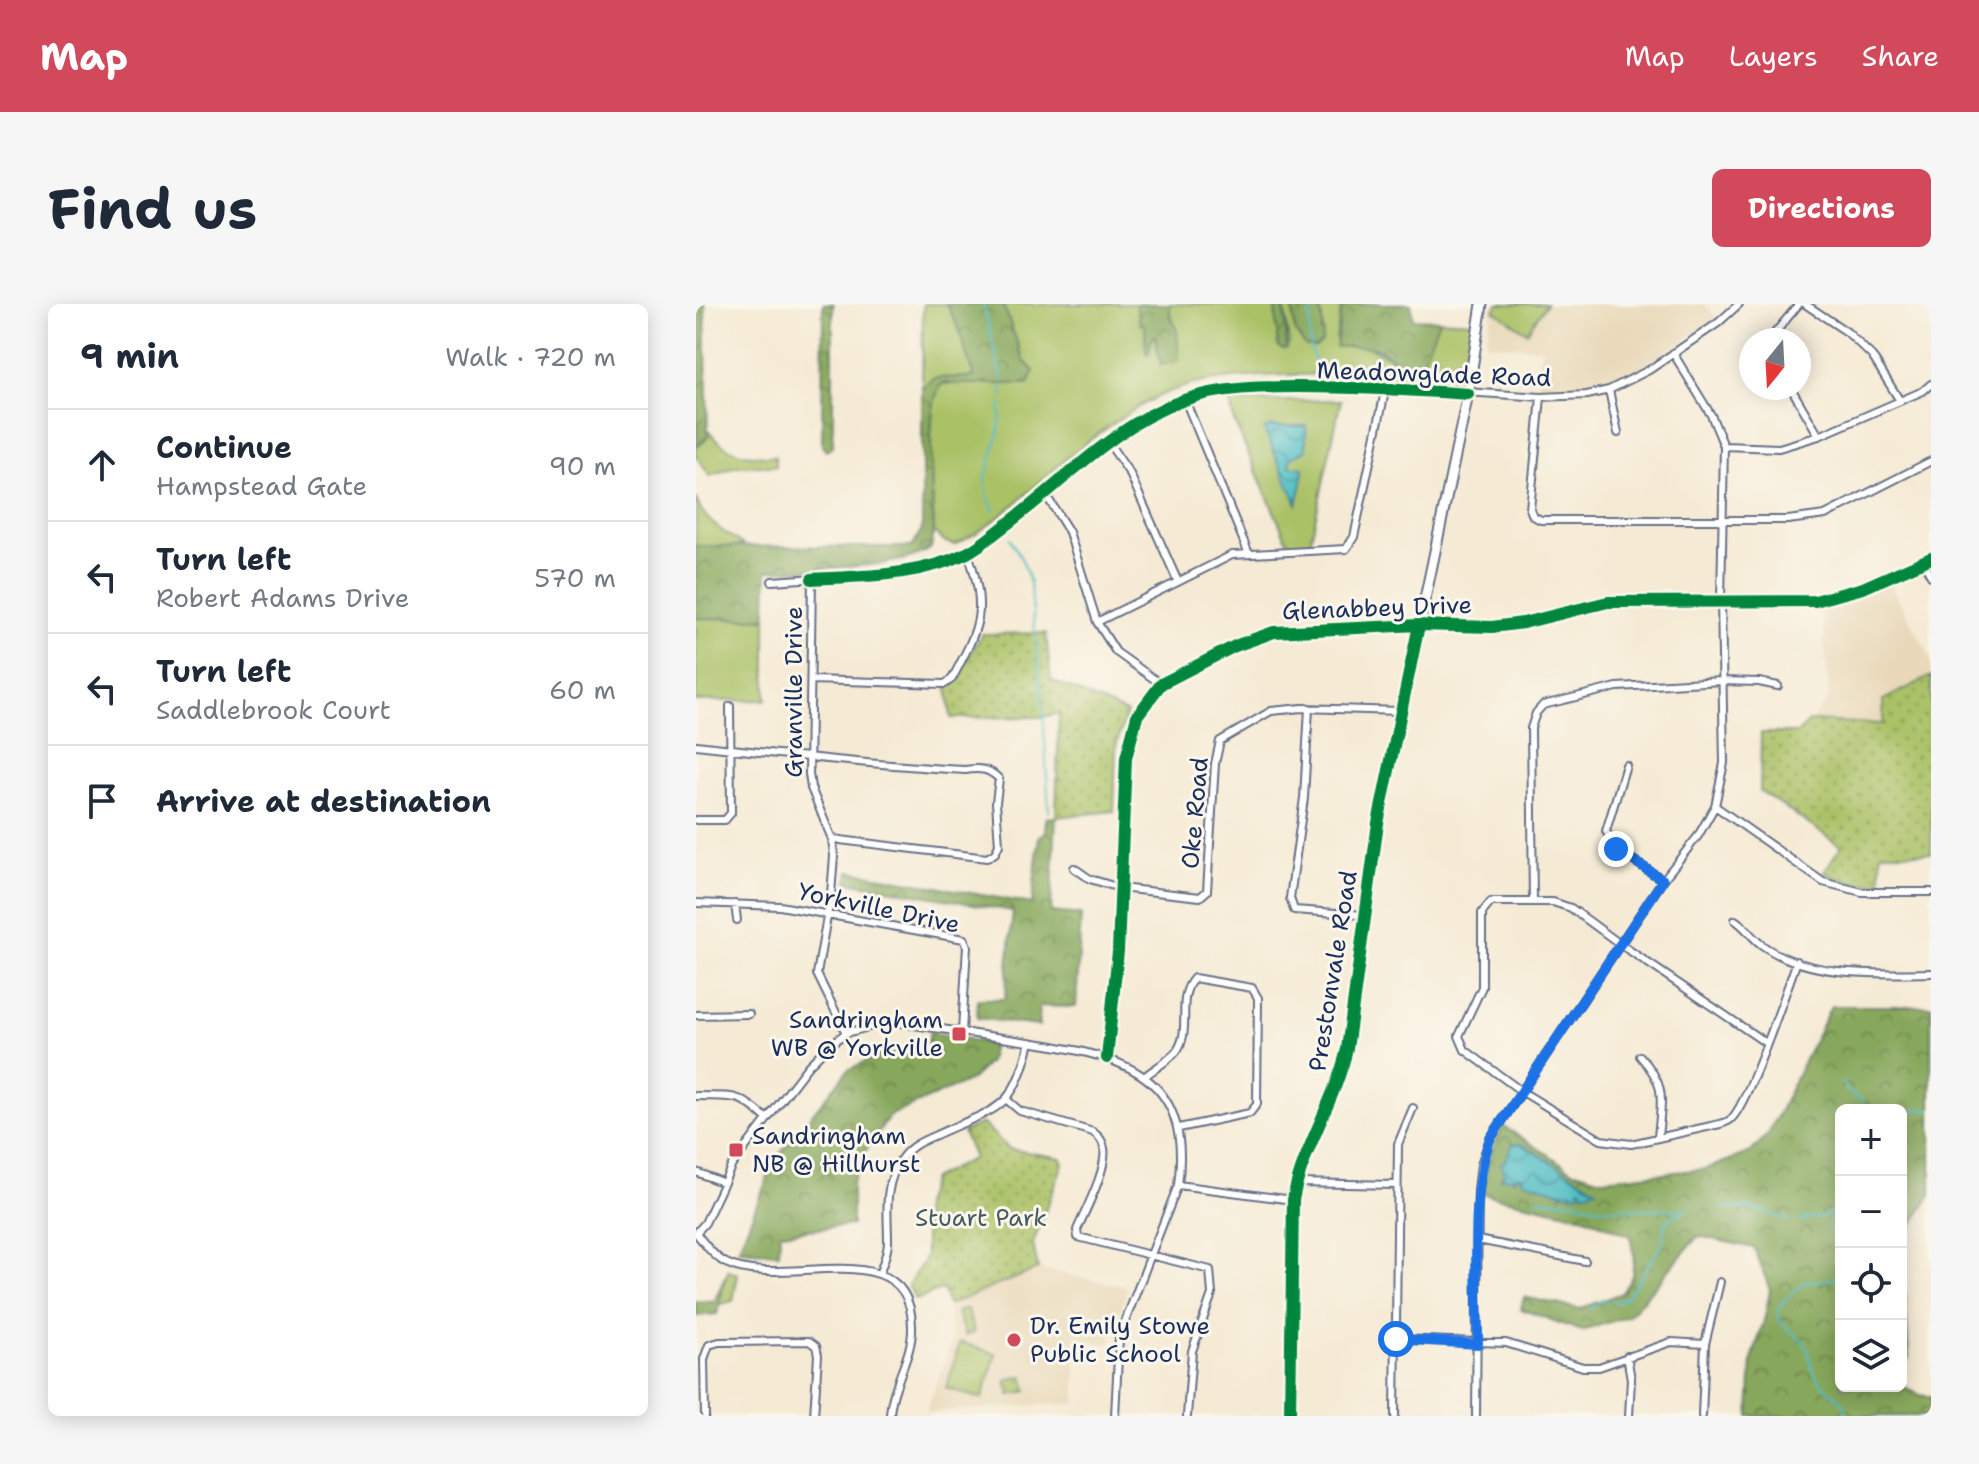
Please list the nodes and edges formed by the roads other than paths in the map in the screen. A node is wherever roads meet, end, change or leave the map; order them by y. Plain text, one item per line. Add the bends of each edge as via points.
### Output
1 (1482, 304) edge
2 (1739, 304) edge
3 (1802, 304) edge
4 (1780, 328) edge
5 (1673, 353) junction
6 (1931, 384) edge
7 (1386, 387) junction
8 (1609, 390) junction
9 (1468, 394) junction
10 (1541, 397) junction
11 (1185, 400) junction
12 (1798, 400) edge
13 (1900, 401) junction
14 (1618, 433) dead end
15 (1819, 436) junction
16 (1108, 442) junction
17 (1724, 446) junction
18 (1931, 461) edge
19 (1046, 495) junction
20 (1722, 519) junction
21 (968, 553) junction
22 (1249, 554) junction
23 (1931, 558) edge
24 (1923, 562) junction
25 (1931, 576) edge
26 (812, 579) junction
27 (772, 581) dead end
28 (1178, 582) junction
29 (1721, 601) junction
30 (1097, 622) junction
31 (1419, 625) junction
32 (811, 680) junction
33 (1722, 681) junction
34 (1161, 684) junction
35 (1778, 686) dead end
36 (730, 706) dead end
37 (1309, 708) junction
38 (1400, 711) junction
39 (696, 745) edge
40 (732, 749) junction
41 (811, 755) junction
42 (1626, 765) dead end
43 (1715, 806) junction
44 (696, 820) edge
45 (832, 839) junction
46 (1074, 868) dead end
47 (1663, 880) junction
48 (1120, 888) junction
49 (1931, 892) edge
50 (1533, 901) junction
51 (696, 903) edge
52 (735, 904) junction
53 (828, 913) junction
54 (1364, 915) junction
55 (737, 920) dead end
56 (1735, 920) dead end
57 (1620, 944) junction
58 (1797, 961) junction
59 (1931, 973) edge
60 (749, 1014) dead end
61 (696, 1015) edge
62 (962, 1032) junction
63 (846, 1033) junction
64 (1030, 1042) junction
65 (1766, 1043) junction
66 (1640, 1056) dead end
67 (1107, 1058) junction
68 (1145, 1076) junction
69 (1521, 1091) junction
70 (696, 1096) edge
71 (1007, 1100) junction
72 (1413, 1108) dead end
73 (767, 1119) junction
74 (1179, 1128) junction
75 (1658, 1138) junction
76 (696, 1172) edge
77 (724, 1183) junction
78 (1297, 1183) junction
79 (1178, 1185) junction
80 (1397, 1185) junction
81 (1293, 1200) junction
82 (696, 1233) edge
83 (1478, 1240) junction
84 (1150, 1253) junction
85 (1585, 1261) dead end
86 (880, 1272) junction
87 (1720, 1282) dead end
88 (1396, 1339) junction
89 (1478, 1344) junction
90 (1705, 1344) junction
91 (1627, 1356) junction
92 (705, 1416) edge
93 (814, 1416) edge
94 (890, 1416) edge
95 (1115, 1416) edge
96 (1187, 1416) edge
97 (1290, 1416) edge
98 (1395, 1416) edge
99 (1476, 1416) edge
100 (1629, 1416) edge
101 (1702, 1416) edge

1 - 9 street, Prestonvale Road
2 - 5 street, Meadowglade Road
3 - 4 street
3 - 13 street via 1847,332 1872,356
5 - 8 street, Meadowglade Road
5 - 17 street
6 - 13 street
7 - 9 street, Meadowglade Road
7 - 11 street, Meadowglade Road via 1258,387
7 - 22 street via 1354,537 1346,549
8 - 10 street, Meadowglade Road
8 - 14 street
9 - 10 street, Meadowglade Road
9 - 31 street, Prestonvale Road
10 - 20 street via 1533,516
11 - 16 street, Meadowglade Road
11 - 22 street
12 - 15 street
13 - 15 street
15 - 17 street via 1779,448
16 - 19 street, Meadowglade Road
16 - 28 street via 1130,474
17 - 20 street
18 - 20 street via 1825,515
19 - 21 street, Meadowglade Road
19 - 30 street via 1069,532
20 - 29 street
21 - 26 street, Meadowglade Road via 905,572
21 - 32 street via 981,612 952,679 945,684
22 - 28 street via 1232,555
23 - 24 street, Glenabbey Drive
24 - 25 street
24 - 29 street, Glenabbey Drive via 1827,599
26 - 27 street, Meadowglade Road
26 - 32 street, Granville Drive
28 - 30 street
29 - 31 street, Glenabbey Drive via 1608,602 1492,627
29 - 33 street
30 - 34 street via 1116,652
31 - 34 street, Glenabbey Drive via 1274,632
31 - 38 street, Prestonvale Road
32 - 41 street, Granville Drive
33 - 35 street
33 - 43 street via 1724,763
33 - 50 street via 1617,687 1543,705 1536,713 1531,728
34 - 48 street, Glenabbey Drive via 1130,734
36 - 40 street
37 - 38 street, Oke Road
37 - 48 street, Oke Road via 1271,711 1220,741 1207,891 1192,898
37 - 54 street via 1290,898 1294,910
38 - 54 street, Prestonvale Road
39 - 40 street
40 - 41 street
40 - 44 street via 731,813 725,820
41 - 45 street, Granville Drive via 811,788
41 - 45 street via 885,765 978,768 999,779 999,845 987,858
42 - 47 street via 1606,831 1616,849
43 - 47 street
43 - 49 street via 1823,882 1862,892
45 - 53 street, Granville Drive
46 - 48 street
47 - 57 street
48 - 67 street, Glenabbey Drive
50 - 57 street via 1571,908
50 - 69 street via 1491,902 1482,913 1482,987 1459,1036 1465,1050
51 - 52 street, Yorkville Drive
52 - 53 street, Yorkville Drive
52 - 55 street
53 - 62 street, Yorkville Drive via 964,939
53 - 63 street, Granville Drive via 817,974
54 - 78 street, Prestonvale Road via 1343,1066
56 - 58 street via 1761,945
57 - 65 street
57 - 69 street
58 - 59 street via 1840,972
58 - 65 street
60 - 61 street
62 - 63 street via 884,1023
62 - 64 street
63 - 73 street via 808,1066
64 - 67 street
64 - 71 street via 1022,1075
65 - 75 street via 1741,1107 1731,1119
66 - 75 street via 1662,1089
67 - 68 street
68 - 74 street via 1167,1099
68 - 74 street via 1176,1052 1183,1033 1186,987 1194,978 1252,988 1258,998 1257,1104 1250,1113
69 - 75 street via 1601,1140 1631,1144
69 - 83 street via 1490,1139 1481,1164
70 - 73 street via 736,1097
71 - 84 street via 1020,1111 1093,1132 1102,1140 1106,1152 1078,1237
71 - 86 street via 915,1144 899,1161 885,1202 888,1246
72 - 80 street via 1400,1135
73 - 77 street
74 - 79 street
76 - 77 street
77 - 82 street
78 - 80 street
78 - 81 street, Prestonvale Road
79 - 81 street
79 - 84 street
80 - 88 street
81 - 97 street, Prestonvale Road
82 - 86 street via 715,1256 744,1269
83 - 85 street
83 - 89 street
84 - 95 street via 1118,1341
84 - 96 street via 1204,1267 1212,1277 1212,1294 1192,1351
86 - 94 street via 904,1296 912,1328
87 - 90 street
88 - 89 street
88 - 98 street
89 - 91 street via 1506,1343 1583,1367
89 - 99 street
90 - 91 street via 1671,1342
90 - 101 street
91 - 100 street
92 - 93 street via 704,1359 709,1345 809,1341 818,1355

